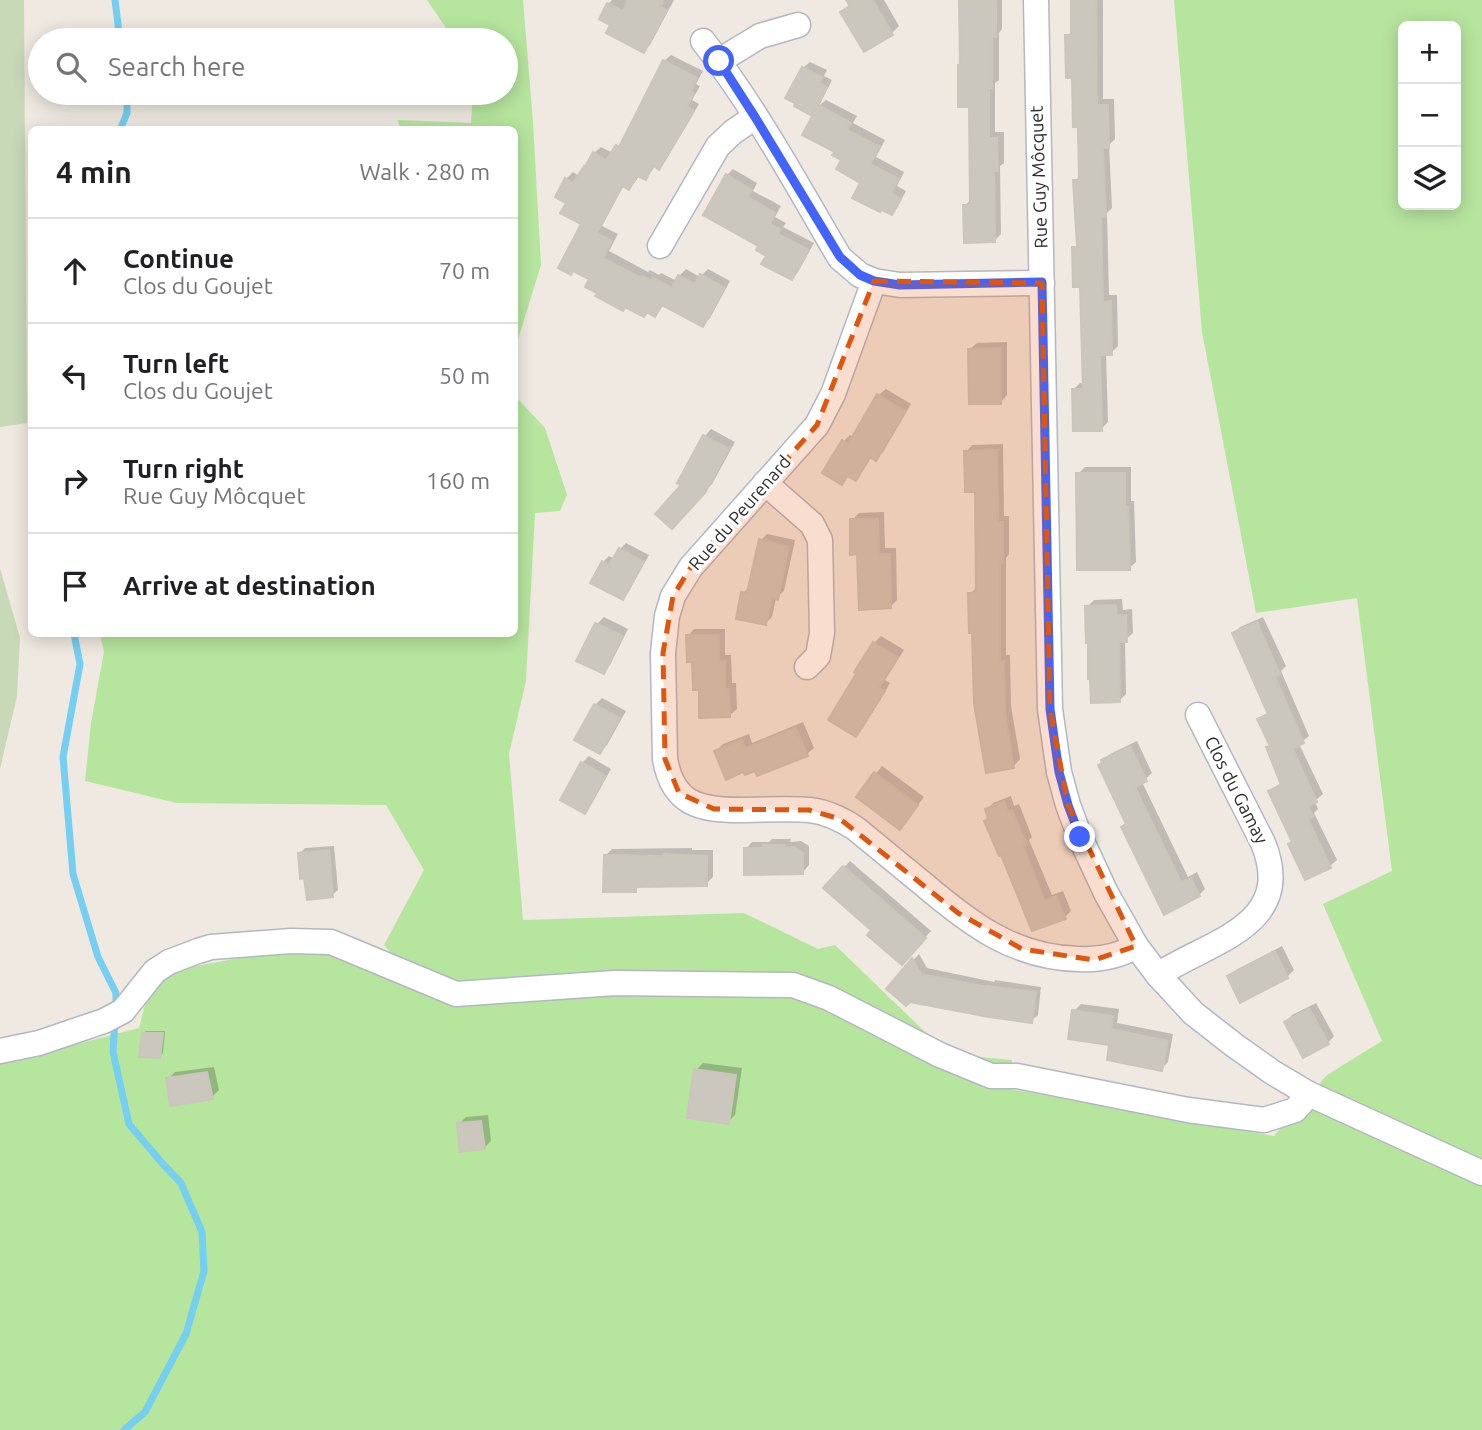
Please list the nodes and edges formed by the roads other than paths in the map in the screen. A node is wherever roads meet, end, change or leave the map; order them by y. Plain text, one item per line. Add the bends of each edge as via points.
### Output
1 (1035, 0) edge
2 (798, 25) dead end
3 (703, 41) dead end
4 (719, 61) junction
5 (755, 117) junction
6 (660, 246) dead end
7 (874, 281) junction
8 (1042, 282) junction
9 (765, 483) junction
10 (807, 667) dead end
11 (1198, 715) dead end
12 (1136, 946) junction
13 (1158, 975) junction
14 (0, 1051) edge
15 (1309, 1094) junction
16 (1482, 1173) edge

1 - 8 street, Rue Guy Môcquet
2 - 4 street via 760,36
3 - 4 street
4 - 5 street
5 - 6 street via 718,146
5 - 7 street via 840,257
7 - 8 street via 900,285
7 - 9 street, Rue du Peurenard via 817,425
8 - 12 street, Rue Guy Môcquet via 1050,709 1059,772 1072,816 1106,893
9 - 10 street via 813,524 820,540 822,634 818,656
9 - 12 street, Rue du Peurenard via 691,567 667,616 665,759 679,793 700,807 809,810 840,819 958,914 1022,949 1044,956 1094,960
11 - 13 street, Clos du Gamay via 1268,855 1270,885 1262,908 1242,929
12 - 13 street, Rue Guy Môcquet
13 - 15 street, Rue Guy Môcquet via 1193,1013
14 - 15 street via 104,1021 123,1011 155,971 198,951 291,941 331,942 456,994 615,983 793,985 991,1076 1017,1076 1188,1111 1264,1120 1295,1110
15 - 16 street, Rue Guy Môcquet

